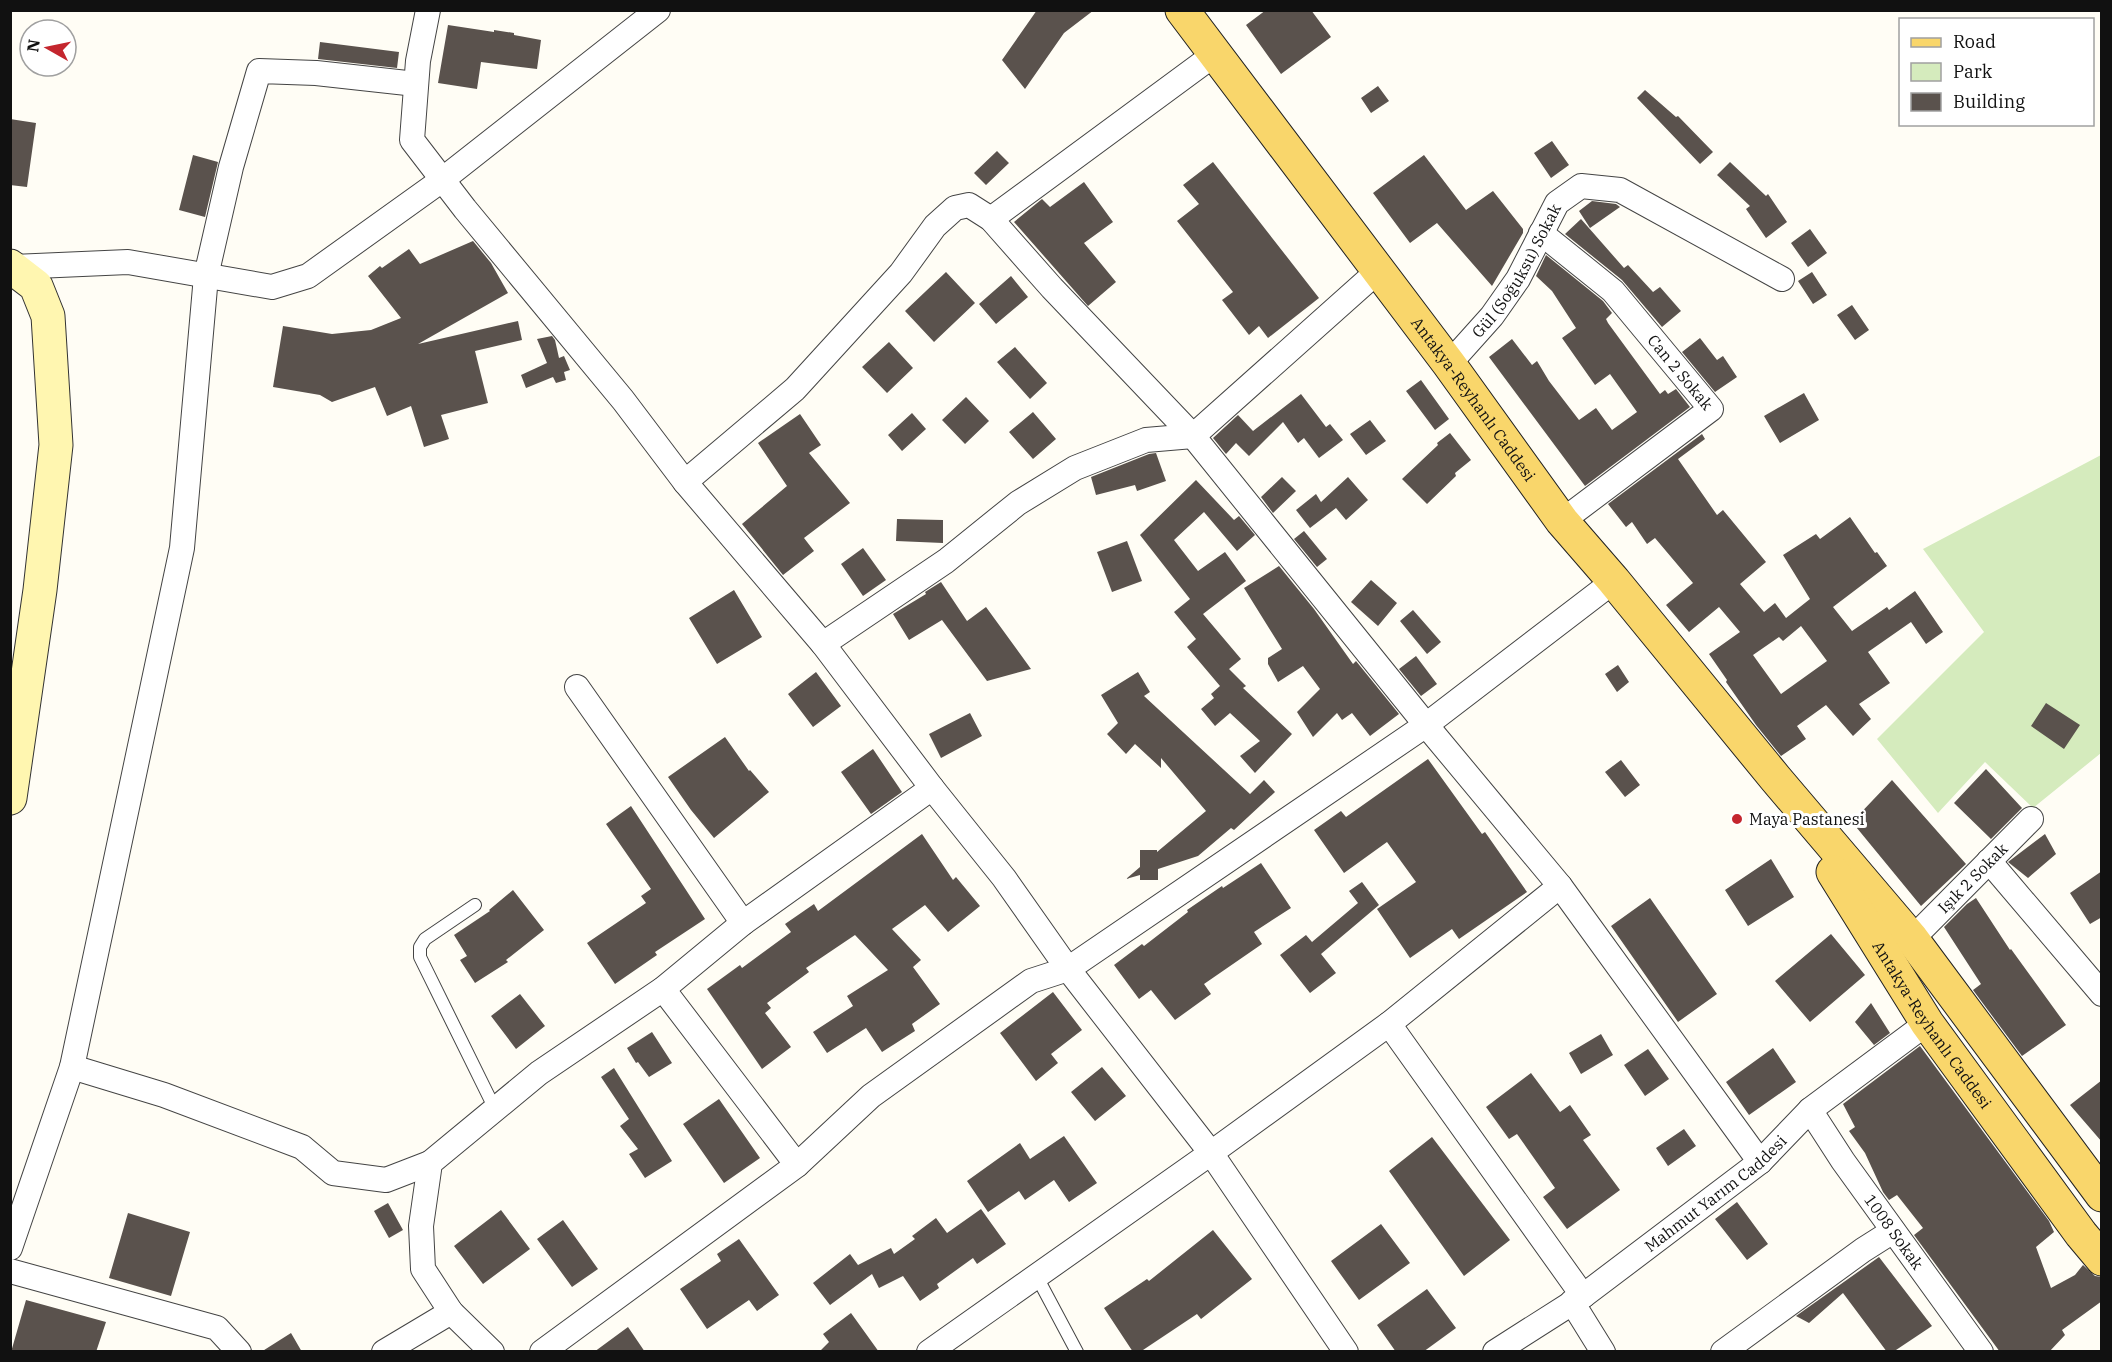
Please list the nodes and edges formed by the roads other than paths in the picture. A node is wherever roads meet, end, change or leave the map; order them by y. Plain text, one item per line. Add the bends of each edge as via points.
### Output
1 (428, 10) edge
2 (658, 10) edge
3 (1182, 10) edge
4 (1215, 54) junction
5 (416, 84) junction
6 (442, 180) junction
7 (991, 219) junction
8 (1541, 233) junction
9 (12, 267) edge
10 (1378, 271) junction
11 (206, 276) junction
12 (1782, 279) dead end
13 (1449, 364) junction
14 (1193, 436) junction
15 (685, 482) junction
16 (1562, 521) junction
17 (1614, 581) junction
18 (823, 644) junction
19 (577, 687) dead end
20 (17, 702) edge
21 (1426, 725) junction
22 (1776, 779) junction
23 (933, 788) junction
24 (10, 798) edge
25 (2031, 819) dead end
26 (1989, 861) junction
27 (1560, 886) junction
28 (475, 905) dead end
29 (743, 923) junction
30 (1912, 939) junction
31 (1068, 969) junction
32 (663, 989) junction
33 (2102, 994) edge
34 (1927, 1023) junction
35 (1389, 1024) junction
36 (72, 1067) junction
37 (495, 1109) junction
38 (1810, 1110) junction
39 (1211, 1153) junction
40 (1760, 1162) junction
41 (430, 1163) junction
42 (797, 1165) junction
43 (2102, 1195) edge
44 (1893, 1231) junction
45 (10, 1248) edge
46 (2102, 1259) edge
47 (10, 1271) edge
48 (1036, 1275) junction
49 (1577, 1299) junction
50 (451, 1312) junction
51 (239, 1352) edge
52 (384, 1352) edge
53 (492, 1352) edge
54 (542, 1352) edge
55 (929, 1352) edge
56 (1077, 1352) edge
57 (1346, 1352) edge
58 (1495, 1352) edge
59 (1603, 1352) edge
60 (1723, 1352) edge
61 (1981, 1352) edge

1 - 5 street
2 - 6 street
3 - 4 main road, Antakya-Reyhanlı Caddesi
4 - 7 street
4 - 10 main road, Antakya-Reyhanlı Caddesi
5 - 6 street via 412,140
5 - 11 street via 259,71 228,178
6 - 11 street via 308,276 272,287
6 - 15 street via 623,400
7 - 14 street
7 - 15 street via 969,204 955,207 935,226 901,273 795,389
8 - 12 street, Gül (Soğuksu) Sokak via 1557,203 1581,186 1620,190
8 - 13 street, Gül (Soğuksu) Sokak via 1518,279 1492,316
8 - 16 street, Can 2 Sokak via 1613,291 1711,409
9 - 11 street via 128,262
9 - 20 street via 36,286 48,316 56,445 40,590
10 - 13 main road, Antakya-Reyhanlı Caddesi
10 - 14 street
11 - 36 street via 182,548
13 - 16 main road, Antakya-Reyhanlı Caddesi
14 - 18 street via 1146,440 1075,468 1018,503 946,561
14 - 21 street
15 - 18 street
16 - 17 main road, Antakya-Reyhanlı Caddesi
17 - 21 street
17 - 22 main road, Antakya-Reyhanlı Caddesi
18 - 23 street
19 - 29 street
20 - 24 street
21 - 27 street
21 - 31 street
22 - 30 main road, Antakya-Reyhanlı Caddesi
22 - 34 main road, Antakya-Reyhanlı Caddesi
23 - 29 street
23 - 31 street via 1004,878
25 - 26 street, Işık 2 Sokak
26 - 30 street, Işık 2 Sokak
26 - 33 street
27 - 35 street
27 - 40 street
28 - 37 lane via 424,939 420,957
29 - 32 street
30 - 43 main road, Antakya-Reyhanlı Caddesi
31 - 39 street
31 - 42 street via 1031,981 880,1090
32 - 37 street via 540,1073
32 - 42 street
34 - 38 street, Mahmut Yarım Caddesi
34 - 46 main road, Antakya-Reyhanlı Caddesi
35 - 39 street
35 - 49 street
36 - 41 street via 164,1095 302,1147 333,1173 386,1180
36 - 45 street
37 - 41 street
38 - 40 street, Mahmut Yarım Caddesi
38 - 44 street, 1008 Sokak
39 - 48 street
39 - 57 street
40 - 49 street, Mahmut Yarım Caddesi
41 - 50 street via 421,1226 423,1269
42 - 54 street
44 - 60 street
44 - 61 street, 1008 Sokak
47 - 51 street via 218,1328
48 - 55 street
48 - 56 lane
49 - 58 street, Mahmut Yarım Caddesi
49 - 59 street
50 - 52 street
50 - 53 street

